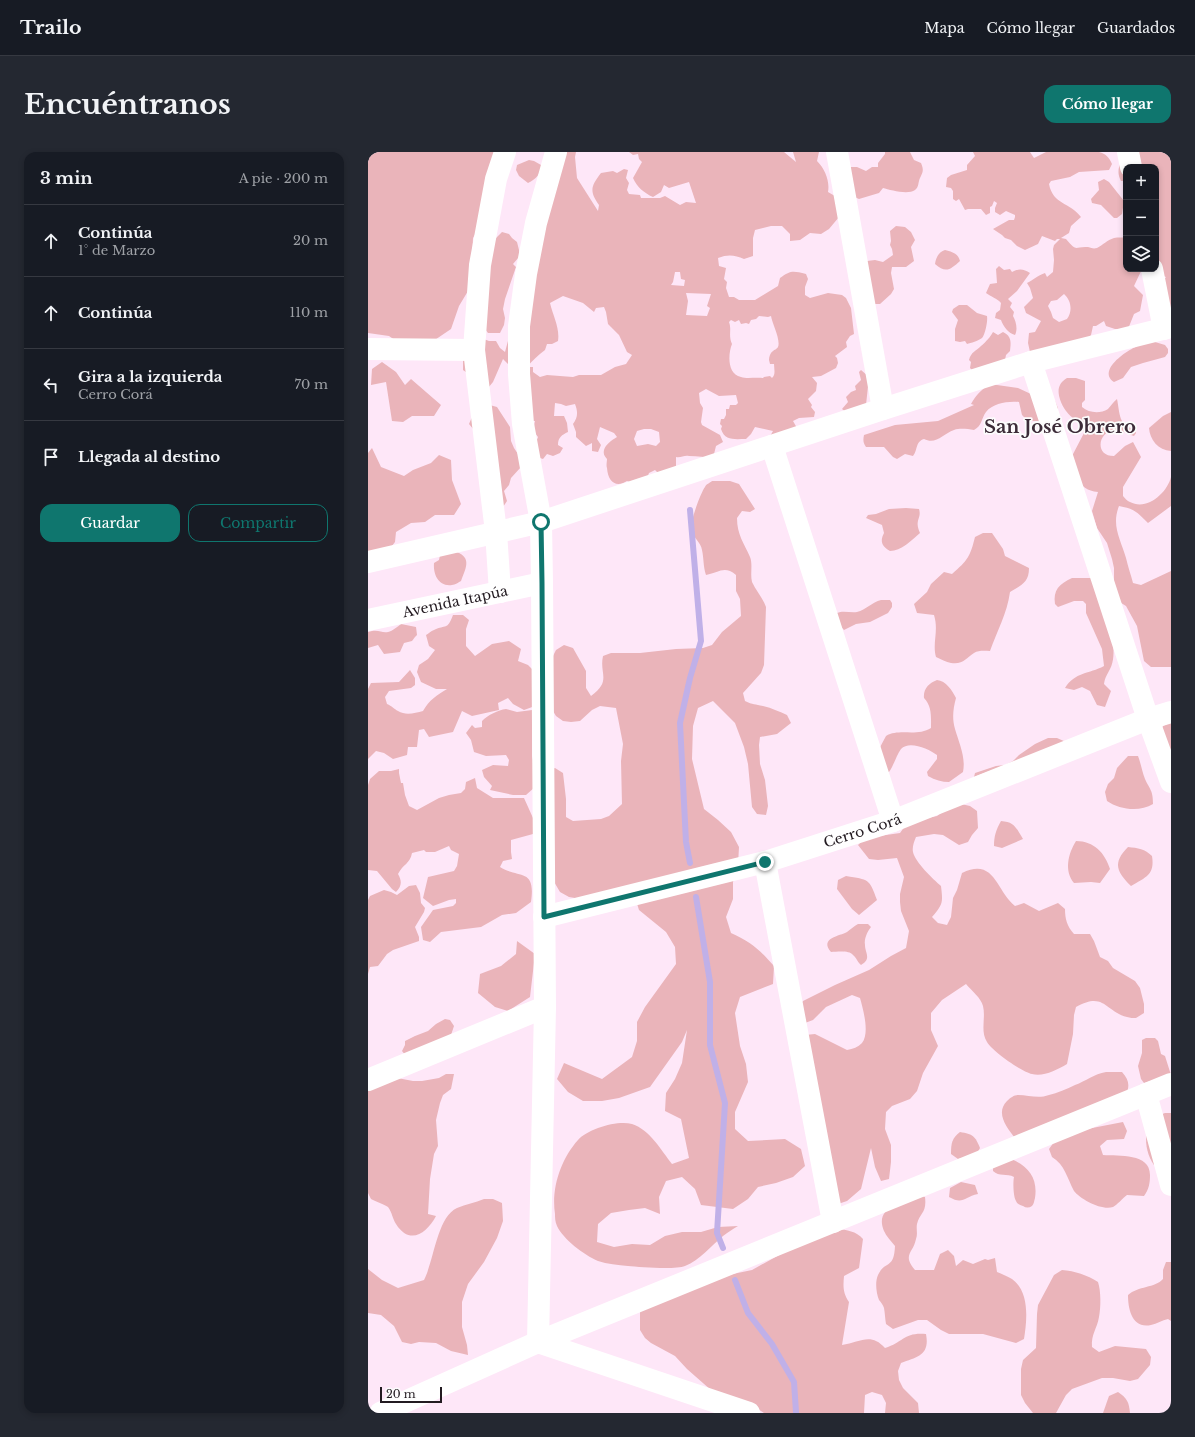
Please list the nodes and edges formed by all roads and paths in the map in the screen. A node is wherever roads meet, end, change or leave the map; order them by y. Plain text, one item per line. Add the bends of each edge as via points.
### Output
1 (505, 152) edge
2 (556, 152) edge
3 (837, 152) edge
4 (1128, 152) edge
5 (1130, 164) edge
6 (1153, 272) edge
7 (1168, 328) edge
8 (368, 349) edge
9 (474, 350) junction
10 (1031, 362) junction
11 (883, 409) junction
12 (772, 446) junction
13 (541, 522) junction
14 (496, 532) junction
15 (368, 562) edge
16 (542, 583) junction
17 (500, 592) junction
18 (368, 620) edge
19 (1171, 712) edge
20 (1148, 719) junction
21 (1171, 782) edge
22 (893, 821) junction
23 (765, 862) junction
24 (544, 917) junction
25 (545, 1007) junction
26 (368, 1080) edge
27 (1171, 1084) edge
28 (1146, 1094) junction
29 (1171, 1185) edge
30 (833, 1222) junction
31 (538, 1342) junction
32 (380, 1413) edge
33 (749, 1413) edge

1 - 9 street via 496,179 480,265
2 - 13 street via 536,223 519,326 523,424
3 - 11 street
4 - 5 street
6 - 7 street
7 - 10 street
8 - 9 street
9 - 14 street
10 - 11 street
10 - 20 street
11 - 12 street
12 - 13 street
12 - 22 street
13 - 14 street
13 - 16 street
14 - 15 street
14 - 17 street
16 - 17 street, Avenida Itapúa
16 - 24 street
17 - 18 street, Avenida Itapúa
19 - 20 street, Cerro Corá
20 - 21 street
20 - 22 street, Cerro Corá
22 - 23 street, Cerro Corá
23 - 24 street, Cerro Corá
23 - 30 street
24 - 25 street
25 - 26 street
25 - 31 street
27 - 28 street
28 - 29 street
28 - 30 street
30 - 31 street
31 - 32 street
31 - 33 street

